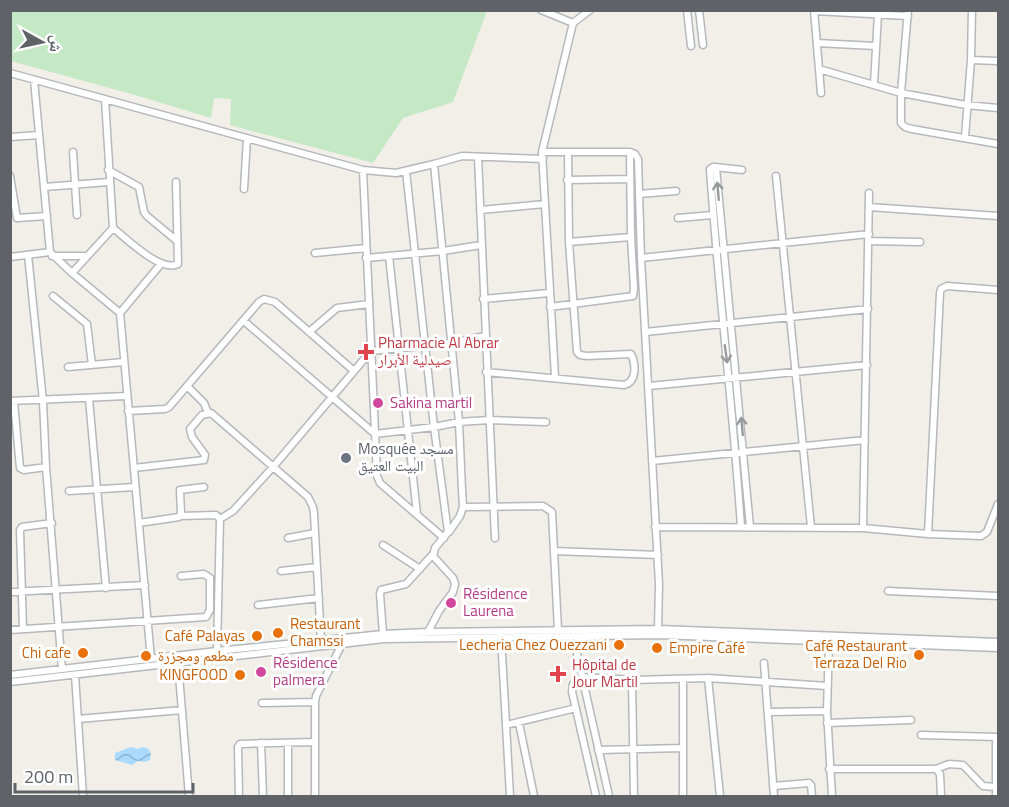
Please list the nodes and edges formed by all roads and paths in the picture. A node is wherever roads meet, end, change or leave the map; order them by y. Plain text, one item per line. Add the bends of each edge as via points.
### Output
1 (541, 10) edge
2 (590, 10) edge
3 (687, 10) edge
4 (699, 10) edge
5 (972, 10) edge
6 (814, 11) edge
7 (908, 13) edge
8 (878, 14) junction
9 (573, 23) junction
10 (817, 43) junction
11 (704, 45) dead end
12 (692, 46) dead end
13 (875, 46) junction
14 (971, 60) junction
15 (999, 61) edge
16 (819, 69) junction
17 (10, 74) edge
18 (34, 80) junction
19 (874, 84) junction
20 (821, 93) dead end
21 (901, 93) junction
22 (105, 99) junction
23 (966, 105) junction
24 (999, 108) edge
25 (39, 135) junction
26 (10, 137) edge
27 (965, 137) junction
28 (247, 138) junction
29 (999, 144) edge
30 (73, 152) dead end
31 (568, 152) junction
32 (630, 152) junction
33 (542, 155) junction
34 (478, 157) junction
35 (434, 164) junction
36 (715, 167) junction
37 (108, 170) junction
38 (363, 170) junction
39 (742, 170) dead end
40 (406, 171) junction
41 (10, 176) edge
42 (776, 176) dead end
43 (567, 180) junction
44 (630, 180) junction
45 (109, 182) junction
46 (176, 182) dead end
47 (76, 185) junction
48 (44, 188) junction
49 (244, 189) dead end
50 (676, 191) dead end
51 (869, 193) dead end
52 (639, 194) junction
53 (545, 204) junction
54 (869, 207) junction
55 (480, 210) junction
56 (713, 214) junction
57 (77, 215) dead end
58 (46, 216) junction
59 (999, 216) edge
60 (678, 218) dead end
61 (113, 228) junction
62 (631, 237) junction
63 (868, 238) junction
64 (177, 241) junction
65 (569, 242) junction
66 (920, 242) dead end
67 (783, 243) junction
68 (481, 244) junction
69 (366, 248) junction
70 (723, 249) junction
71 (443, 250) junction
72 (716, 250) junction
73 (315, 253) dead end
74 (415, 253) junction
75 (51, 254) junction
76 (28, 255) junction
77 (87, 255) junction
78 (389, 256) junction
79 (10, 257) edge
80 (366, 258) junction
81 (641, 258) junction
82 (160, 265) junction
83 (72, 273) junction
84 (999, 290) edge
85 (549, 293) junction
86 (53, 296) dead end
87 (483, 299) junction
88 (369, 304) junction
89 (572, 304) junction
90 (550, 307) junction
91 (868, 309) junction
92 (120, 312) junction
93 (790, 317) junction
94 (244, 321) junction
95 (730, 323) junction
96 (722, 324) junction
97 (309, 332) junction
98 (645, 332) junction
99 (485, 336) junction
100 (452, 343) junction
101 (425, 345) junction
102 (400, 348) junction
103 (371, 351) junction
104 (124, 362) junction
105 (92, 364) junction
106 (867, 364) junction
107 (68, 367) dead end
108 (354, 371) junction
109 (486, 372) junction
110 (795, 372) junction
111 (555, 377) junction
112 (737, 377) junction
113 (730, 378) junction
114 (187, 386) junction
115 (649, 386) junction
116 (127, 396) junction
117 (332, 397) junction
118 (89, 399) junction
119 (12, 401) edge
120 (43, 401) junction
121 (128, 411) junction
122 (208, 413) junction
123 (489, 420) junction
124 (459, 422) junction
125 (546, 422) dead end
126 (434, 428) junction
127 (408, 430) junction
128 (375, 434) junction
129 (865, 440) junction
130 (803, 446) junction
131 (744, 452) junction
132 (736, 453) junction
133 (652, 461) junction
134 (46, 467) junction
135 (273, 467) junction
136 (134, 468) junction
137 (135, 487) junction
138 (204, 487) dead end
139 (97, 489) junction
140 (69, 491) dead end
141 (999, 504) edge
142 (463, 507) junction
143 (492, 507) junction
144 (417, 514) junction
145 (180, 516) junction
146 (220, 519) junction
147 (52, 523) junction
148 (139, 523) junction
149 (741, 526) junction
150 (750, 526) junction
151 (655, 527) junction
152 (811, 527) junction
153 (863, 528) junction
154 (315, 533) junction
155 (928, 534) junction
156 (446, 535) junction
157 (288, 538) dead end
158 (495, 538) dead end
159 (383, 545) dead end
160 (554, 551) junction
161 (434, 553) junction
162 (658, 555) junction
163 (317, 567) junction
164 (420, 569) junction
165 (281, 571) dead end
166 (181, 576) dead end
167 (145, 585) junction
168 (106, 588) junction
169 (22, 590) junction
170 (55, 590) junction
171 (888, 591) dead end
172 (10, 592) edge
173 (999, 596) edge
174 (319, 598) junction
175 (258, 604) dead end
176 (147, 621) junction
177 (58, 627) junction
178 (23, 629) junction
179 (658, 629) junction
180 (10, 630) edge
181 (558, 630) junction
182 (428, 632) junction
183 (383, 634) junction
184 (501, 636) junction
185 (573, 636) junction
186 (321, 641) junction
187 (343, 641) junction
188 (999, 642) edge
189 (829, 643) junction
190 (999, 648) edge
191 (218, 651) junction
192 (151, 659) junction
193 (178, 663) junction
194 (764, 663) dead end
195 (62, 669) junction
196 (10, 675) edge
197 (75, 675) junction
198 (582, 678) junction
199 (708, 678) junction
200 (683, 679) junction
201 (632, 680) junction
202 (765, 681) junction
203 (10, 682) edge
204 (827, 686) junction
205 (315, 702) junction
206 (262, 703) dead end
207 (576, 708) junction
208 (182, 710) junction
209 (827, 711) junction
210 (769, 712) junction
211 (78, 719) junction
212 (911, 720) dead end
213 (519, 723) junction
214 (827, 723) junction
215 (506, 725) junction
216 (921, 735) dead end
217 (997, 737) edge
218 (521, 740) junction
219 (507, 741) junction
220 (314, 742) junction
221 (261, 743) junction
222 (288, 743) junction
223 (682, 748) junction
224 (598, 750) junction
225 (634, 750) junction
226 (829, 769) junction
227 (936, 769) junction
228 (773, 786) junction
229 (996, 787) junction
230 (83, 796) edge
231 (189, 796) edge
232 (239, 796) edge
233 (263, 796) edge
234 (288, 796) edge
235 (315, 796) edge
236 (510, 796) edge
237 (534, 796) edge
238 (596, 796) edge
239 (609, 796) edge
240 (634, 796) edge
241 (683, 796) edge
242 (720, 796) edge
243 (774, 796) edge
244 (812, 796) edge
245 (832, 796) edge
246 (941, 796) edge
247 (996, 796) edge

1 - 9 street
2 - 9 street
3 - 12 street
4 - 11 street
5 - 14 street
6 - 8 street
6 - 10 street
7 - 8 street
7 - 21 street
8 - 13 street
9 - 33 street
10 - 13 street
10 - 16 street
13 - 19 street
14 - 15 street
14 - 23 street
16 - 19 street
16 - 20 street
17 - 18 street
18 - 22 street
18 - 25 street
19 - 21 street
21 - 23 street
21 - 27 street via 900,118 905,127
22 - 28 street
22 - 37 street
23 - 24 street
23 - 27 street
25 - 26 street
25 - 48 street
27 - 29 street
28 - 38 street
28 - 49 street
30 - 47 street
31 - 32 street
31 - 33 street
31 - 43 street
32 - 44 street
32 - 52 street via 638,159
33 - 34 street
33 - 53 street
34 - 35 street via 455,157
34 - 55 street
35 - 40 street
35 - 71 street
36 - 39 street
36 - 56 street via 710,169
70 -> 36 street
37 - 45 street
37 - 64 street via 139,187 144,212
38 - 40 street
38 - 69 street
40 - 74 street
41 - 58 street via 15,216
42 - 67 street
43 - 44 street
43 - 65 street
44 - 62 street
45 - 47 street
45 - 61 street
46 - 64 street
47 - 48 street
47 - 57 street
48 - 58 street
50 - 52 street
51 - 54 street
52 - 81 street
53 - 55 street
53 - 85 street
54 - 59 street
54 - 63 street
55 - 68 street
56 - 60 street
56 - 72 street
58 - 75 street
61 - 77 street
61 - 82 street
62 - 65 street
62 - 89 street via 633,296
63 - 66 street
63 - 67 street
63 - 91 street
64 - 82 street via 178,264
65 - 89 street
67 - 70 street
67 - 93 street
68 - 71 street
68 - 87 street
69 - 73 street
69 - 80 street
70 - 72 street
70 - 95 street
71 - 74 street
71 - 100 street
72 - 81 street
72 - 96 street
74 - 78 street
74 - 101 street
75 - 76 street
75 - 77 street
75 - 83 street
76 - 79 street
76 - 120 street
77 - 83 street
78 - 80 street
78 - 102 street
80 - 88 street
81 - 98 street
82 - 92 street
83 - 92 street
84 - 155 street via 947,286 940,293
85 - 87 street
85 - 90 street
86 - 105 street via 87,324
87 - 99 street
88 - 97 street via 337,308
88 - 103 street
89 - 90 street
89 - 111 street via 578,354 631,354 633,378 624,385
90 - 111 street
91 - 93 street
91 - 106 street
92 - 104 street
93 - 95 street
93 - 110 street
94 - 97 street via 266,298
94 - 114 street
94 - 117 street
95 - 96 street
95 - 112 street
96 - 98 street
96 -> 113 street
97 - 108 street
98 - 115 street
99 - 100 street
99 - 109 street
100 - 101 street
100 - 124 street
101 - 102 street
101 - 126 street
102 - 103 street
102 - 127 street
103 - 108 street
103 - 128 street
104 - 105 street
104 - 116 street
105 - 107 street
106 - 110 street
106 - 129 street
108 - 117 street
109 - 111 street
109 - 123 street
110 - 112 street
110 - 130 street
112 - 113 street
131 -> 112 street
113 - 115 street
113 - 132 street
114 - 121 street via 165,409
114 - 122 street
115 - 133 street
116 - 118 street
116 - 121 street
117 - 128 street
117 - 135 street
118 - 120 street
118 - 139 street
119 - 120 street
119 - 134 street via 18,465 24,470
120 - 134 street
121 - 136 street
122 - 135 street via 218,417
122 - 136 street via 190,429 204,460
123 - 124 street
123 - 125 street
123 - 143 street
124 - 126 street
124 - 142 street
126 - 127 street
126 - 156 street
127 - 128 street
127 - 144 street
128 - 144 street via 378,479
129 - 130 street
129 - 153 street
130 - 131 street
130 - 152 street
131 - 132 street
131 - 150 street
132 - 133 street
132 - 149 street
133 - 151 street
134 - 147 street
135 - 146 street via 233,511
135 - 154 street via 308,497
136 - 137 street
137 - 139 street
137 - 148 street
138 - 145 street via 180,490
139 - 140 street
139 - 168 street
141 - 155 street via 984,535
142 - 143 street
142 - 156 street
143 - 158 street
143 - 160 street via 549,508
144 - 156 street
145 - 146 street via 216,515
145 - 148 street
146 - 191 street
147 - 169 street via 20,530
147 - 170 street
148 - 167 street
149 - 150 street
149 - 151 street
150 - 152 street
151 - 162 street
152 - 153 street
153 - 155 street
154 - 157 street
154 - 163 street
156 - 161 street
159 - 164 street
160 - 162 street
160 - 181 street
161 - 164 street
161 - 182 street via 455,584
162 - 179 street
163 - 165 street
163 - 174 street
164 - 183 street via 406,584 381,590
166 - 176 street via 204,574 210,578 209,615
167 - 168 street
167 - 176 street
168 - 170 street
169 - 170 street
169 - 172 street
169 - 178 street
170 - 177 street
171 - 173 street
174 - 175 street
174 - 186 street
176 - 177 street
176 - 192 street
177 - 178 street
177 - 195 street
178 - 180 street
179 - 181 street
179 - 188 street
181 - 182 street
182 - 183 street
183 - 187 street
184 - 185 street
184 - 187 street
184 - 215 street
185 - 189 street via 658,635
185 - 198 street
186 - 187 street
186 - 191 street
187 - 193 street
187 - 205 street
189 - 190 street
189 - 204 street
191 - 192 street
192 - 195 street
193 - 197 street
193 - 208 street
194 - 202 street
195 - 196 street
197 - 203 street
197 - 211 street
198 - 201 street
198 - 207 street via 572,687
198 - 224 street
199 - 200 street
199 - 202 street
199 - 242 street
200 - 201 street
200 - 223 street
201 - 225 street
202 - 204 street
202 - 210 street
204 - 209 street
205 - 206 street
205 - 220 street
207 - 213 street
207 - 238 street
208 - 211 street
208 - 231 street
209 - 210 street
209 - 214 street
210 - 228 street
211 - 230 street
212 - 214 street
213 - 215 street
213 - 218 street
214 - 226 street
215 - 219 street
216 - 217 street
217 - 229 street
218 - 219 street
218 - 237 street
219 - 236 street
220 - 222 street
220 - 235 street
221 - 222 street
221 - 232 street via 239,746
221 - 233 street
222 - 234 street
223 - 225 street
223 - 241 street
224 - 225 street
224 - 239 street
225 - 240 street
226 - 227 street
226 - 245 street
227 - 229 street via 949,764 963,765 983,786
227 - 246 street via 940,774
228 - 243 street
228 - 244 street via 809,783
229 - 247 street

